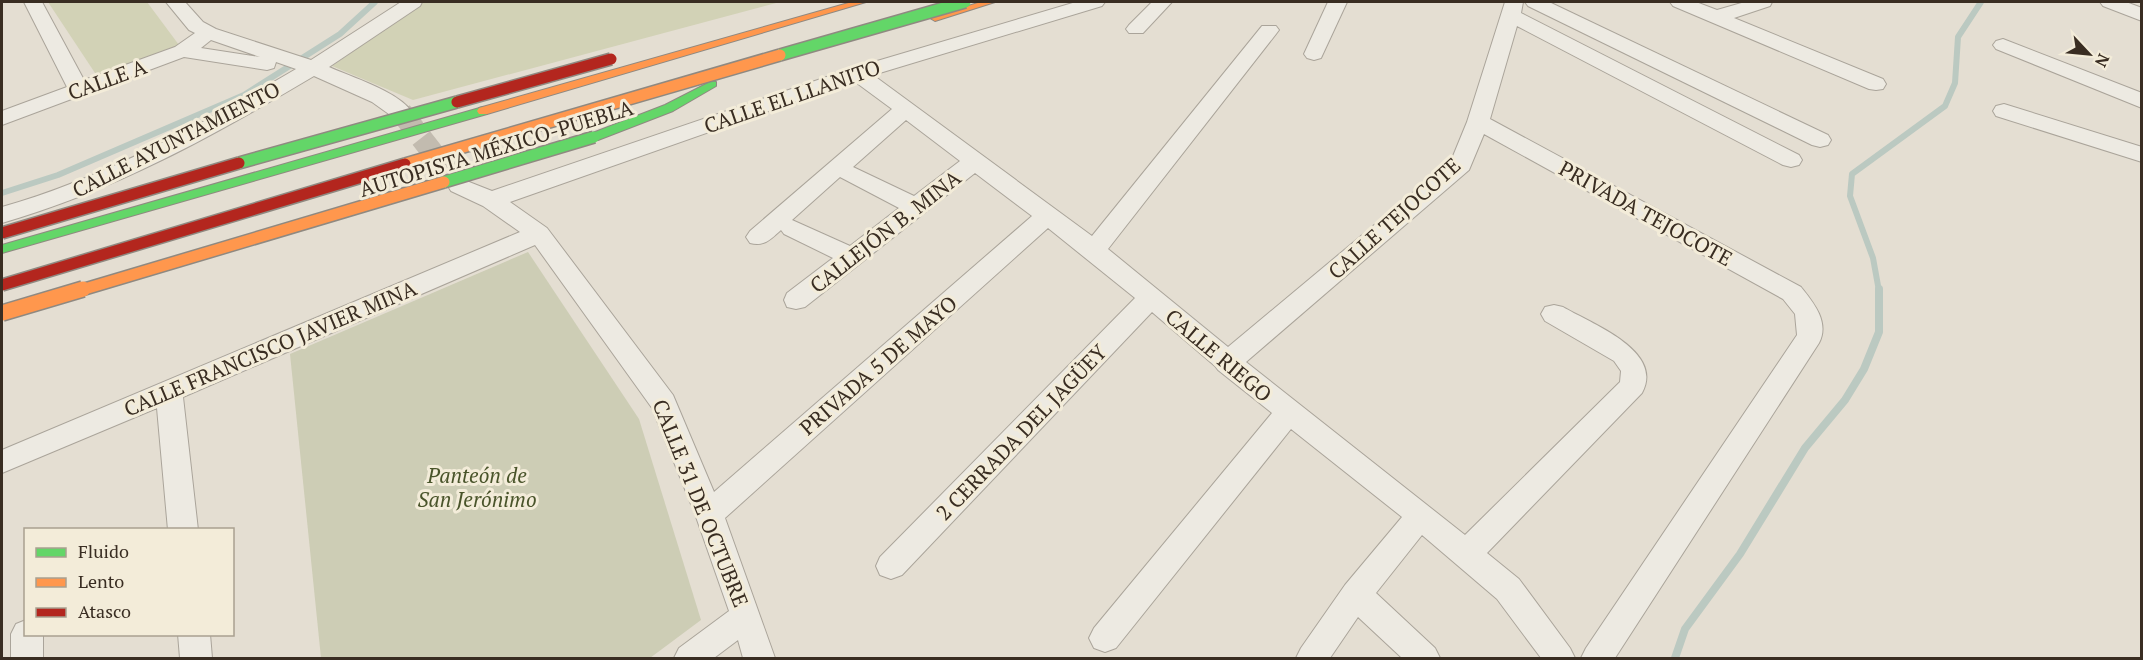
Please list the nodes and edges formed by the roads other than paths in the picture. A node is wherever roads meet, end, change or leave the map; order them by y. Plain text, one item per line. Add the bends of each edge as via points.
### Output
1 (33, 2) edge
2 (175, 2) edge
3 (413, 2) edge
4 (861, 2) edge
5 (965, 2) edge
6 (990, 2) edge
7 (1095, 2) edge
8 (1162, 2) edge
9 (1336, 2) edge
10 (1535, 2) edge
11 (1680, 2) edge
12 (1763, 2) edge
13 (2110, 2) edge
14 (904, 5) dead end
15 (1512, 8) edge
16 (2142, 15) edge
17 (1716, 17) junction
18 (1136, 29) dead end
19 (1269, 30) dead end
20 (208, 33) junction
21 (2003, 45) dead end
22 (182, 51) junction
23 (1314, 54) dead end
24 (617, 58) dead end
25 (298, 62) junction
26 (857, 73) junction
27 (712, 84) junction
28 (1876, 84) dead end
29 (79, 90) junction
30 (2142, 101) edge
31 (905, 109) junction
32 (2004, 111) dead end
33 (401, 112) tunnel mouth
34 (2, 118) edge
35 (1478, 122) junction
36 (1820, 140) dead end
37 (2142, 155) edge
38 (1791, 160) dead end
39 (974, 162) junction
40 (849, 173) dead end
41 (316, 176) dead end
42 (459, 186) tunnel mouth
43 (492, 200) junction
44 (916, 207) junction
45 (2, 214) edge
46 (1047, 216) junction
47 (792, 228) dead end
48 (2, 233) edge
49 (539, 234) junction
50 (758, 237) dead end
51 (2, 249) edge
52 (1094, 250) junction
53 (852, 257) junction
54 (2, 285) edge
55 (2, 296) edge
56 (1150, 298) junction
57 (796, 300) dead end
58 (2, 313) edge
59 (1554, 314) dead end
60 (1227, 363) junction
61 (169, 392) junction
62 (1289, 412) junction
63 (2, 462) edge
64 (709, 514) junction
65 (1420, 516) junction
66 (183, 528) edge
67 (1466, 554) junction
68 (891, 566) dead end
69 (1356, 595) junction
70 (746, 616) junction
71 (27, 636) edge
72 (194, 636) edge
73 (1105, 638) dead end
74 (27, 658) edge
75 (196, 658) edge
76 (690, 658) edge
77 (759, 658) edge
78 (1312, 658) edge
79 (1424, 658) edge
80 (1559, 658) edge
81 (1596, 658) edge

1 - 29 street
2 - 20 street via 196,26
3 - 25 street, CALLE AYUNTAMIENTO
4 - 51 highway, AUTOPISTA MÉXICO-PUEBLA
5 - 54 highway, bridge
6 - 27 highway, AUTOPISTA MÉXICO-PUEBLA
7 - 26 street, CALLE EL LLANITO
8 - 18 street
9 - 23 street
10 - 36 street
11 - 17 street
12 - 17 street
13 - 16 street
14 - 41 highway
15 - 35 street, CALLE TEJOCOTE
15 - 38 street
17 - 28 street
19 - 52 street
20 - 22 street, CALLE A
20 - 25 street
21 - 30 street
22 - 25 street via 265,64
22 - 29 street, CALLE A
24 - 48 highway, bridge
25 - 33 street
25 - 45 street, CALLE AYUNTAMIENTO via 242,109 155,155 43,204
26 - 31 street, CALLE RIEGO
26 - 43 street, CALLE EL LLANITO
27 - 55 highway, AUTOPISTA MÉXICO-PUEBLA
27 - 58 highway, bridge via 669,108 594,137
29 - 34 street, CALLE A
31 - 39 street, CALLE RIEGO
31 - 50 street
32 - 37 street
35 - 60 street, CALLE TEJOCOTE via 1461,165
35 - 81 street, PRIVADA TEJOCOTE via 1792,293 1807,312 1810,336
39 - 44 street, CALLEJÓN B. MINA
39 - 46 street, CALLE RIEGO
40 - 44 street
42 - 43 street, CALLE 31 DE OCTUBRE
43 - 49 street, CALLE 31 DE OCTUBRE
44 - 53 street, CALLEJÓN B. MINA
46 - 52 street, CALLE RIEGO
46 - 64 street, PRIVADA 5 DE MAYO
47 - 53 street
49 - 61 street, CALLE FRANCISCO JAVIER MINA
49 - 64 street, CALLE 31 DE OCTUBRE via 664,403
52 - 56 street, CALLE RIEGO
53 - 57 street, CALLEJÓN B. MINA
56 - 60 street, CALLE RIEGO
56 - 68 street, 2 CERRADA DEL JAGÜEY
59 - 67 street via 1623,354 1634,369 1633,386
60 - 62 street, CALLE RIEGO
61 - 63 street, CALLE FRANCISCO JAVIER MINA
61 - 66 street
62 - 65 street, CALLE RIEGO
62 - 73 street
64 - 70 street, CALLE 31 DE OCTUBRE
65 - 67 street, CALLE RIEGO
65 - 69 street
67 - 80 street, CALLE RIEGO via 1508,589
69 - 78 street
69 - 79 street
70 - 76 street
70 - 77 street, CALLE 31 DE OCTUBRE
71 - 74 street
72 - 75 street

